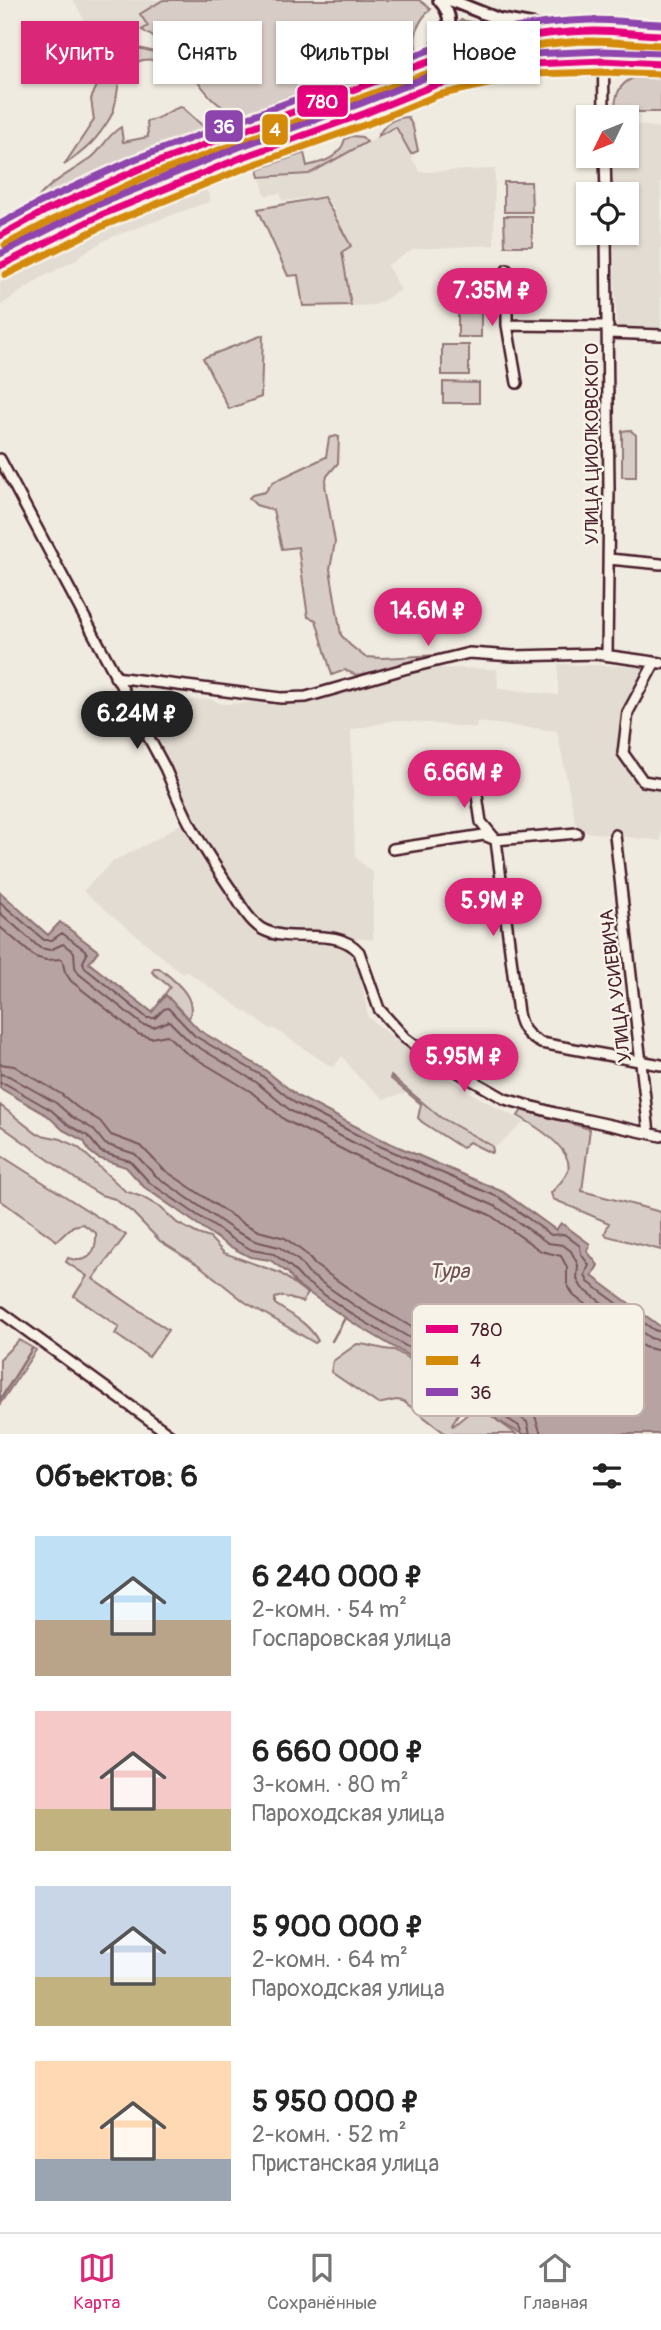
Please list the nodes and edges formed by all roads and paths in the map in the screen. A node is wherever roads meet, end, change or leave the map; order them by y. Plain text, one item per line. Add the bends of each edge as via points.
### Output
1 (439, 0) edge
2 (450, 0) edge
3 (506, 21) edge
4 (540, 27) edge
5 (603, 31) junction
6 (569, 32) junction
7 (661, 35) edge
8 (540, 39) edge
9 (427, 60) edge
10 (603, 61) junction
11 (419, 62) junction
12 (540, 64) edge
13 (661, 64) edge
14 (413, 65) edge
15 (368, 84) edge
16 (376, 84) edge
17 (439, 84) edge
18 (604, 105) edge
19 (366, 113) junction
20 (272, 120) junction
21 (259, 152) junction
22 (0, 236) edge
23 (606, 245) edge
24 (0, 265) edge
25 (508, 270) dead end
26 (507, 325) junction
27 (608, 330) junction
28 (661, 335) edge
29 (517, 383) dead end
30 (0, 459) edge
31 (608, 559) junction
32 (661, 564) edge
33 (607, 655) junction
34 (658, 662) edge
35 (115, 677) junction
36 (472, 762) dead end
37 (661, 784) edge
38 (577, 833) dead end
39 (615, 835) dead end
40 (496, 840) junction
41 (393, 849) dead end
42 (641, 1061) junction
43 (661, 1065) edge
44 (649, 1133) junction
45 (661, 1136) edge
46 (1, 1313) edge
47 (169, 1434) edge

1 - 11 street via 451,22 439,43
2 - 3 street
4 - 6 street
5 - 6 main road
5 - 7 main road
5 - 10 street
6 - 8 main road
9 - 11 main road
10 - 12 main road
10 - 13 main road
10 - 18 street
11 - 14 main road
15 - 20 main road
16 - 19 main road via 342,107 347,113
17 - 19 main road
19 - 21 main road
20 - 21 main road via 298,115 306,122
20 - 22 main road via 91,190
21 - 24 main road via 101,215
23 - 27 street, УЛИЦА ЦИОЛКОВСКОГО
25 - 26 street
26 - 27 street
26 - 29 street
27 - 28 street
27 - 31 street, УЛИЦА ЦИОЛКОВСКОГО
30 - 35 street
31 - 32 street
31 - 33 street, УЛИЦА ЦИОЛКОВСКОГО
33 - 34 street
33 - 35 street via 469,653 306,697 281,698
34 - 37 street via 628,712 623,753 643,781
35 - 44 street via 188,821 248,915 264,930 342,940 355,947 379,1009 405,1038 505,1098
36 - 40 street via 481,822
38 - 40 street
39 - 42 street, УЛИЦА УСИЕВИЧА
40 - 41 street via 484,835
40 - 42 street via 522,1027 541,1043
42 - 43 street
42 - 44 street, УЛИЦА УСИЕВИЧА
44 - 45 street
46 - 47 street

